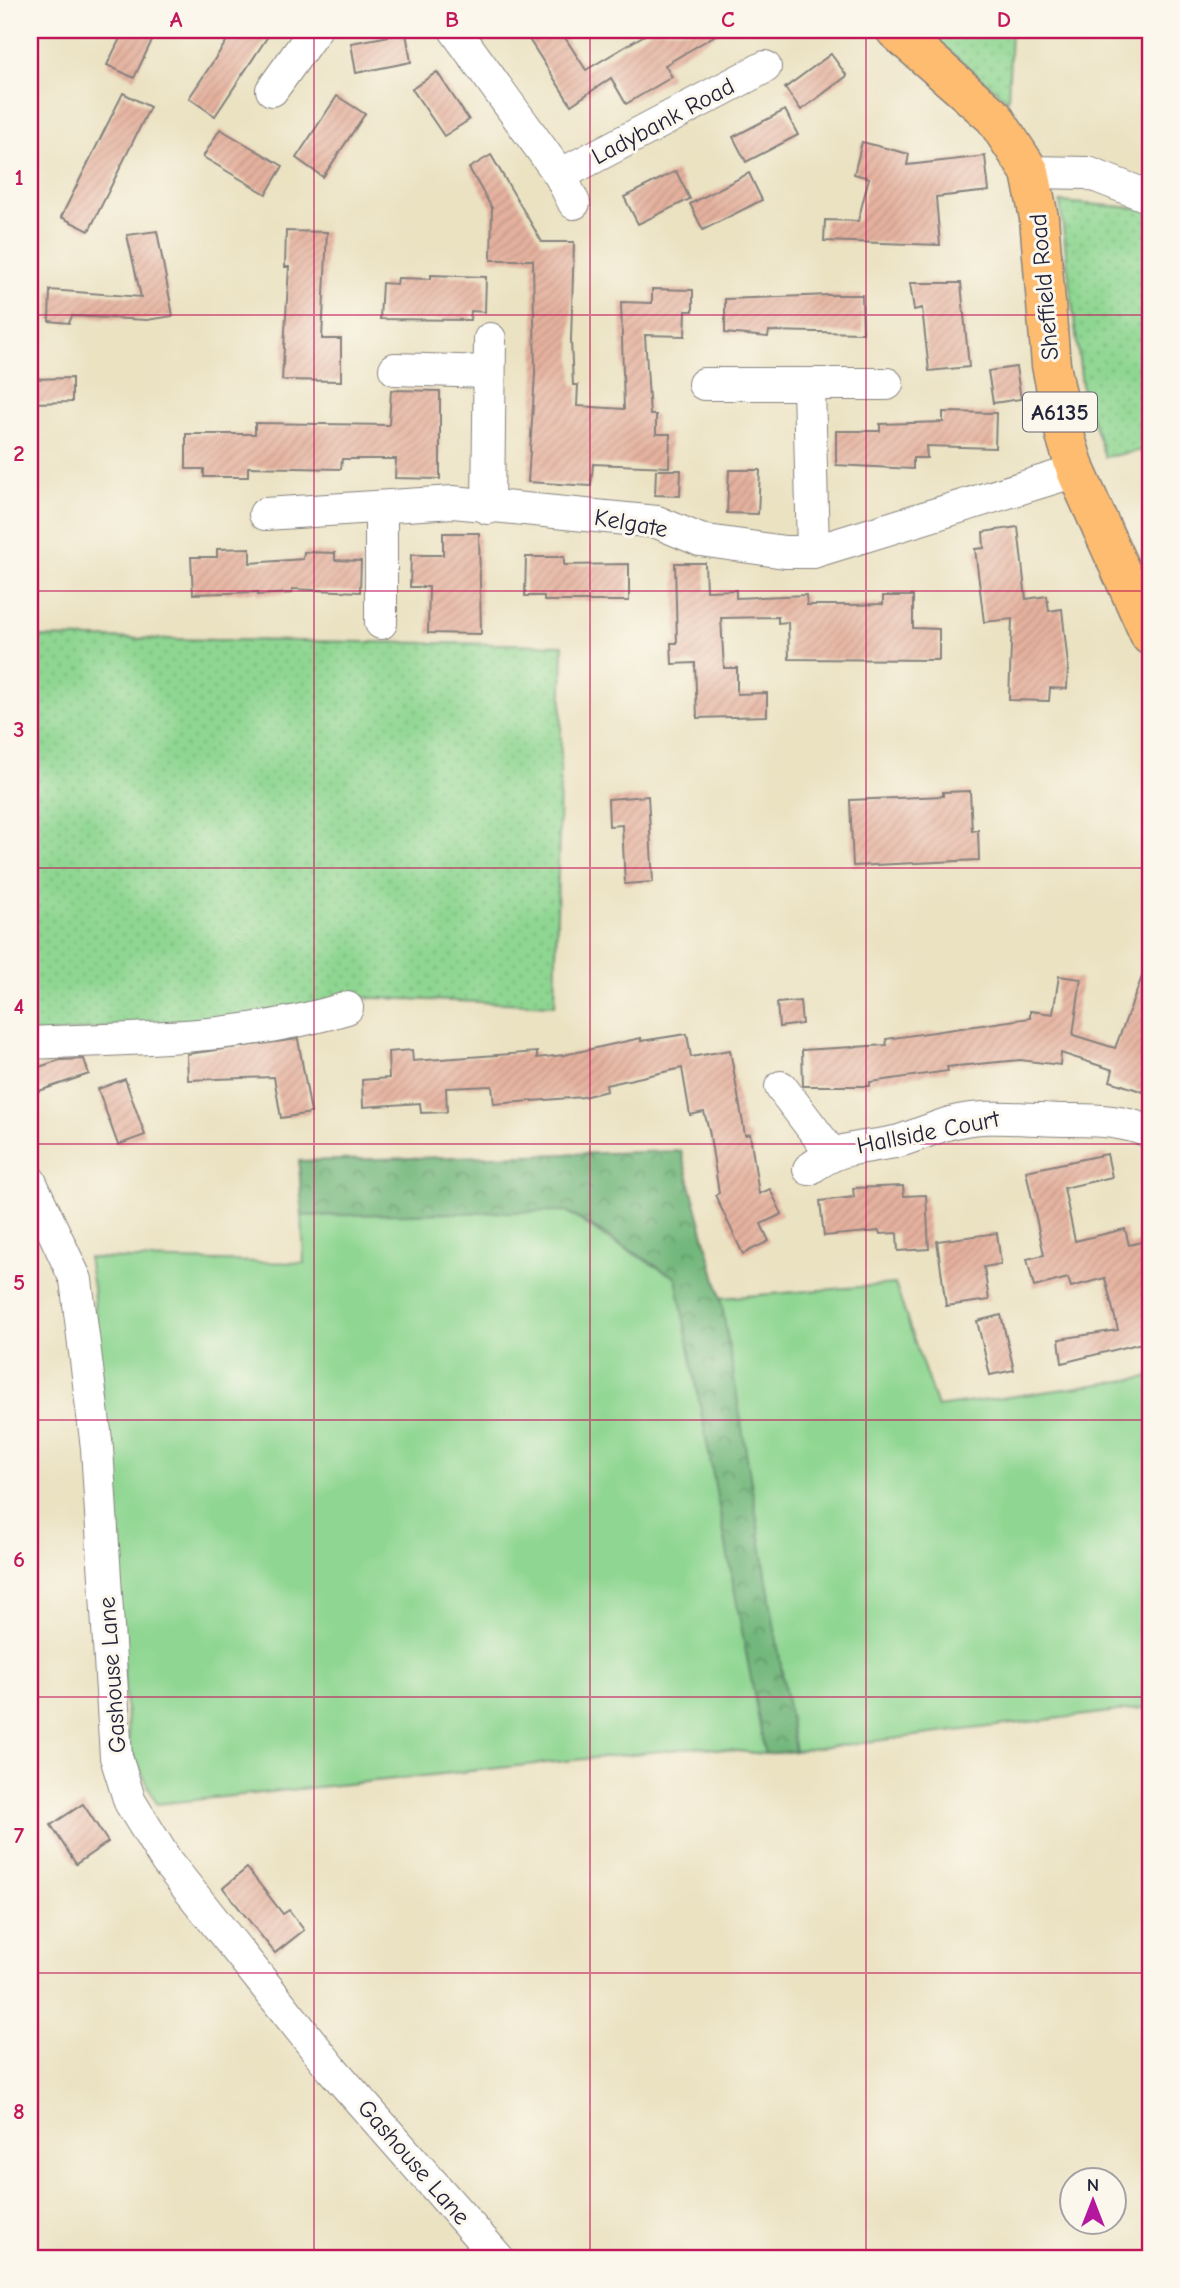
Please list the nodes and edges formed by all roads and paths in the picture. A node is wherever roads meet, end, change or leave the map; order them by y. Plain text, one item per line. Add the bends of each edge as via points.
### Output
1 (315, 30) edge
2 (455, 30) edge
3 (895, 30) edge
4 (765, 67) dead end
5 (272, 90) dead end
6 (1030, 172) junction
7 (560, 175) junction
8 (1150, 197) edge
9 (574, 203) dead end
10 (490, 339) dead end
11 (395, 369) dead end
12 (488, 372) junction
13 (705, 384) dead end
14 (887, 384) dead end
15 (809, 386) junction
16 (1076, 471) junction
17 (382, 507) junction
18 (488, 508) junction
19 (265, 514) dead end
20 (813, 552) junction
21 (382, 623) dead end
22 (1150, 636) edge
23 (346, 1008) dead end
24 (30, 1043) edge
25 (781, 1087) dead end
26 (1150, 1132) edge
27 (30, 1181) edge
28 (498, 2258) edge

1 - 5 street
2 - 7 street
3 - 6 main road, A6135 via 994,117
4 - 7 street, Ladybank Road
6 - 8 street via 1088,173
6 - 16 main road, Sheffield Road / A6135 via 1039,218 1051,366
7 - 9 street
10 - 12 street
11 - 12 street
12 - 18 street
13 - 15 street
14 - 15 street
15 - 20 street
16 - 20 street, Kelgate
16 - 22 main road, Sheffield Road / A6135
17 - 18 street, Kelgate via 453,502
17 - 19 street, Kelgate
17 - 21 street
18 - 20 street, Kelgate via 657,522 700,540
23 - 24 street via 306,1021 207,1034
25 - 26 street, Hallside Court via 820,1161 847,1147 898,1141 950,1123 995,1115 1041,1120 1088,1118 1129,1123
27 - 28 street, Gashouse Lane via 76,1280 97,1448 116,1757 131,1802 167,1862 306,2036

